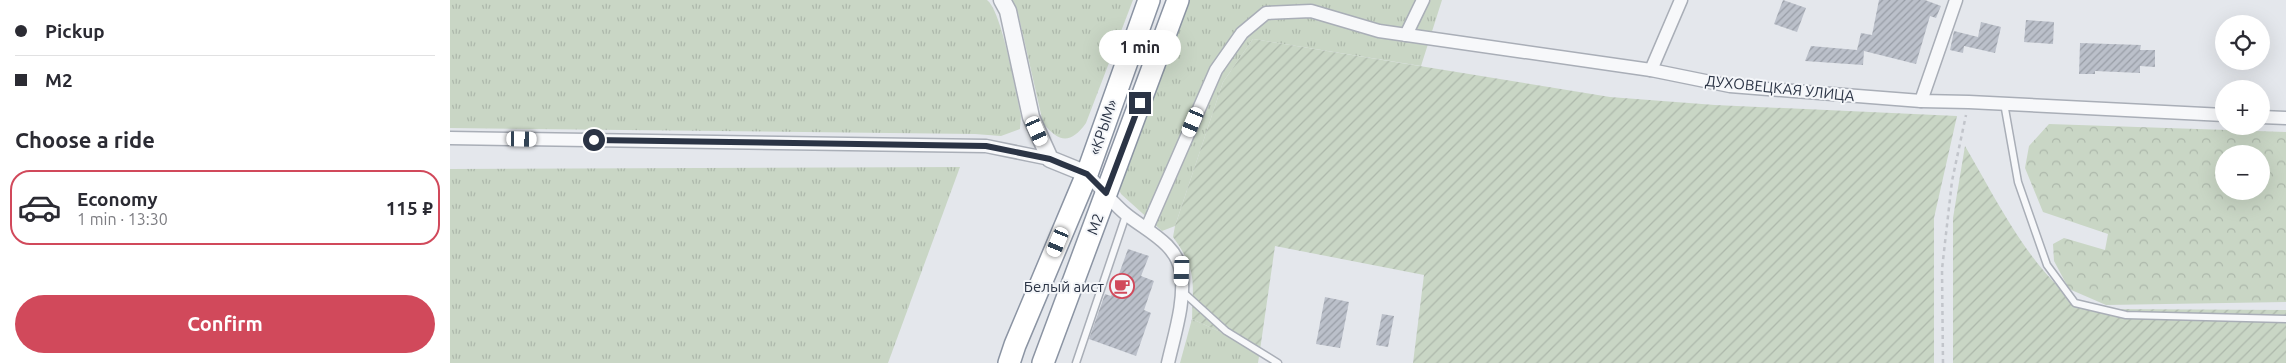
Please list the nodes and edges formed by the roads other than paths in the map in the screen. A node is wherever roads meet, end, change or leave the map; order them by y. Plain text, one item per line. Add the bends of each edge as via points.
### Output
1 (1002, 0) edge
2 (1149, 0) edge
3 (1178, 0) edge
4 (1423, 0) edge
5 (1681, 0) edge
6 (1956, 0) edge
7 (1406, 35) junction
8 (1651, 70) junction
9 (1921, 101) junction
10 (2004, 104) junction
11 (2215, 115) edge
12 (2270, 117) edge
13 (2286, 118) edge
14 (450, 138) edge
15 (1050, 159) junction
16 (1087, 174) junction
17 (1106, 193) junction
18 (1126, 215) junction
19 (1147, 228) junction
20 (1181, 290) junction
21 (2286, 319) edge
22 (1009, 363) edge
23 (1043, 363) edge
24 (1076, 363) edge
25 (1168, 363) edge
26 (1278, 363) edge

1 - 15 street via 1010,20 1031,117
2 - 16 highway, «КРЫМ»
3 - 17 highway, М2
4 - 7 street
5 - 8 street
6 - 9 street
7 - 8 street, ДУХОВЕЦКАЯ УЛИЦА
7 - 19 street, ДУХОВЕЦКАЯ УЛИЦА via 1379,31 1311,11 1266,13 1242,32 1216,70
8 - 9 street, ДУХОВЕЦКАЯ УЛИЦА via 1730,86
9 - 10 street, ДУХОВЕЦКАЯ УЛИЦА
10 - 11 street, ДУХОВЕЦКАЯ УЛИЦА
10 - 21 lane via 2018,182 2047,265 2075,303 2126,315
12 - 13 street
14 - 15 street via 986,146
15 - 16 street
16 - 17 street
16 - 22 highway, «КРЫМ»
17 - 18 street
17 - 23 highway, М2
18 - 19 street
18 - 24 lane
19 - 20 street via 1171,249 1182,271
20 - 25 street
20 - 26 lane via 1226,331

